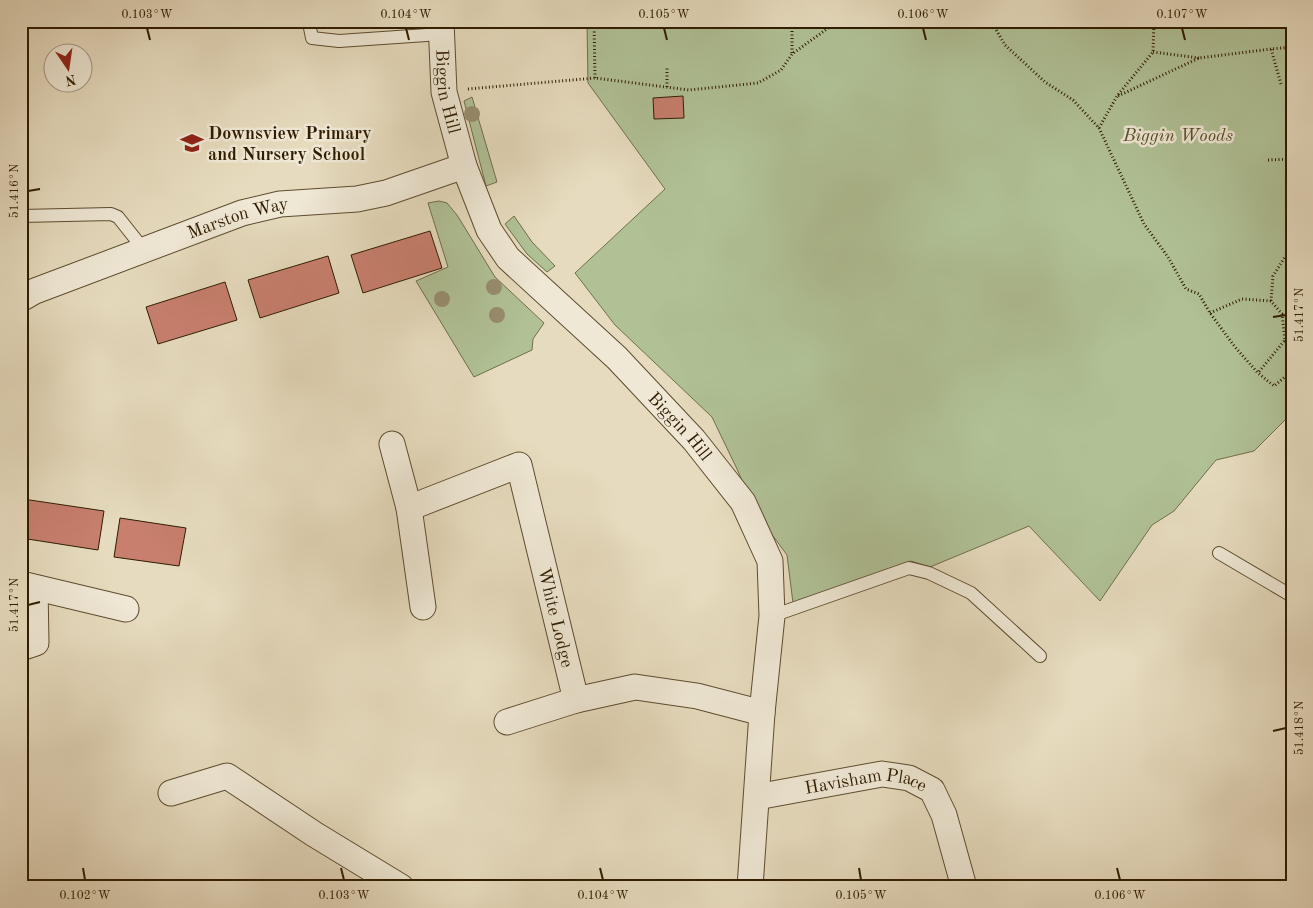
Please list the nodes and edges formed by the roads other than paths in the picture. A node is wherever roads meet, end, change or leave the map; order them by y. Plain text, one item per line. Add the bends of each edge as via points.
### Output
1 (309, 24) dead end
2 (441, 28) edge
3 (464, 166) junction
4 (21, 216) edge
5 (145, 251) junction
6 (21, 299) edge
7 (392, 444) dead end
8 (409, 508) junction
9 (1218, 553) dead end
10 (28, 586) edge
11 (1292, 596) edge
12 (423, 607) dead end
13 (126, 609) dead end
14 (772, 616) junction
15 (21, 648) edge
16 (1040, 656) dead end
17 (576, 700) junction
18 (762, 713) junction
19 (507, 722) dead end
20 (171, 793) dead end
21 (757, 796) junction
22 (401, 887) edge
23 (750, 887) edge
24 (964, 887) edge

1 - 2 lane via 312,38 338,41
2 - 3 street, Biggin Hill via 444,92
3 - 5 street, Marston Way via 386,193 280,204 242,213
3 - 14 street, Biggin Hill via 486,223 508,258 617,358 694,440 743,502 770,561
4 - 5 lane via 111,214 118,217
5 - 6 street, Marston Way
7 - 8 street
8 - 12 street
8 - 17 street, White Lodge via 519,465
9 - 11 lane
10 - 13 street
10 - 15 street via 36,643
14 - 16 lane via 909,568 929,573 971,592
14 - 18 street, Biggin Hill
17 - 18 street via 635,687 697,696
17 - 19 street
18 - 21 street, Biggin Hill
20 - 22 street via 227,776
21 - 23 street, Biggin Hill
21 - 24 street, Havisham Place via 882,774 909,778 932,790 944,814

